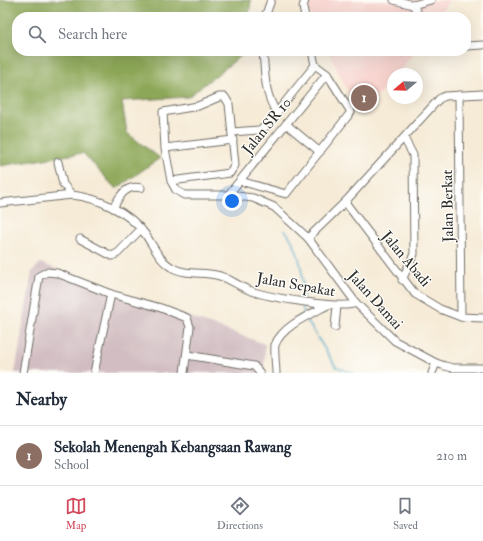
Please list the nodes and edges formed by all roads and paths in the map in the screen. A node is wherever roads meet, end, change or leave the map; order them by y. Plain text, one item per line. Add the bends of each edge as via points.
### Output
1 (271, 0) edge
2 (305, 0) edge
3 (394, 0) edge
4 (431, 0) edge
5 (416, 4) junction
6 (267, 12) edge
7 (304, 12) edge
8 (418, 12) edge
9 (483, 45) edge
10 (471, 46) edge
11 (263, 56) edge
12 (313, 56) edge
13 (315, 65) junction
14 (327, 74) junction
15 (483, 94) edge
16 (459, 95) junction
17 (277, 113) junction
18 (286, 124) junction
19 (232, 132) junction
20 (404, 138) junction
21 (233, 140) junction
22 (165, 148) junction
23 (320, 152) junction
24 (58, 162) dead end
25 (171, 181) junction
26 (240, 181) junction
27 (140, 188) dead end
28 (72, 195) junction
29 (228, 195) junction
30 (345, 202) junction
31 (0, 203) edge
32 (113, 208) junction
33 (141, 229) junction
34 (308, 238) junction
35 (80, 239) dead end
36 (402, 280) junction
37 (111, 294) junction
38 (356, 303) junction
39 (328, 305) junction
40 (337, 305) junction
41 (461, 317) junction
42 (483, 318) edge
43 (335, 327) dead end
44 (187, 355) junction
45 (436, 363) junction
46 (483, 368) edge
47 (23, 373) edge
48 (94, 373) edge
49 (184, 373) edge
50 (260, 373) edge
51 (276, 373) edge
52 (432, 373) edge

1 - 6 street
2 - 7 street
3 - 5 street
4 - 5 street
5 - 8 street
9 - 10 street
11 - 17 street via 266,92
12 - 13 street
13 - 14 street
13 - 17 street
14 - 18 street, Jalan SR 10
14 - 23 street via 351,114
15 - 16 street
16 - 20 street via 439,99
16 - 41 street, Jalan Berkat
17 - 19 street via 262,129
18 - 23 street
18 - 26 street, Jalan SR 10
19 - 21 street
19 - 22 street via 229,101 219,96 198,106 163,112
20 - 30 street
20 - 36 street via 413,155 414,254
21 - 22 street
21 - 25 street via 235,165 230,173
22 - 25 street
23 - 26 street via 286,194
24 - 28 street via 61,179
25 - 29 street, Jalan Damai via 176,190 184,195
26 - 29 street, Jalan SR 10
27 - 32 street via 129,188
28 - 31 street, Jalan Sepakat
28 - 32 street, Jalan Sepakat via 82,196
29 - 34 street, Jalan Damai via 253,198 274,208
30 - 34 street
30 - 36 street, Jalan Abadi
32 - 33 street, Jalan Sepakat
33 - 35 street via 112,256
33 - 39 street, Jalan Sepakat via 164,262 173,268 217,275 250,291
34 - 38 street, Jalan Damai
36 - 41 street, Jalan Abadi via 415,294 440,309
37 - 44 street via 187,318 190,327
37 - 47 street via 57,273 47,272 39,276
37 - 48 street
38 - 40 street, Jalan Sepakat via 351,306
38 - 45 street, Jalan Damai via 395,341
39 - 40 street, Jalan Sepakat
39 - 51 street via 291,325 276,342
40 - 43 street
41 - 42 street, Jalan Abadi
44 - 49 street
44 - 50 street via 254,366
45 - 46 street, Jalan Damai via 453,368
45 - 52 street

